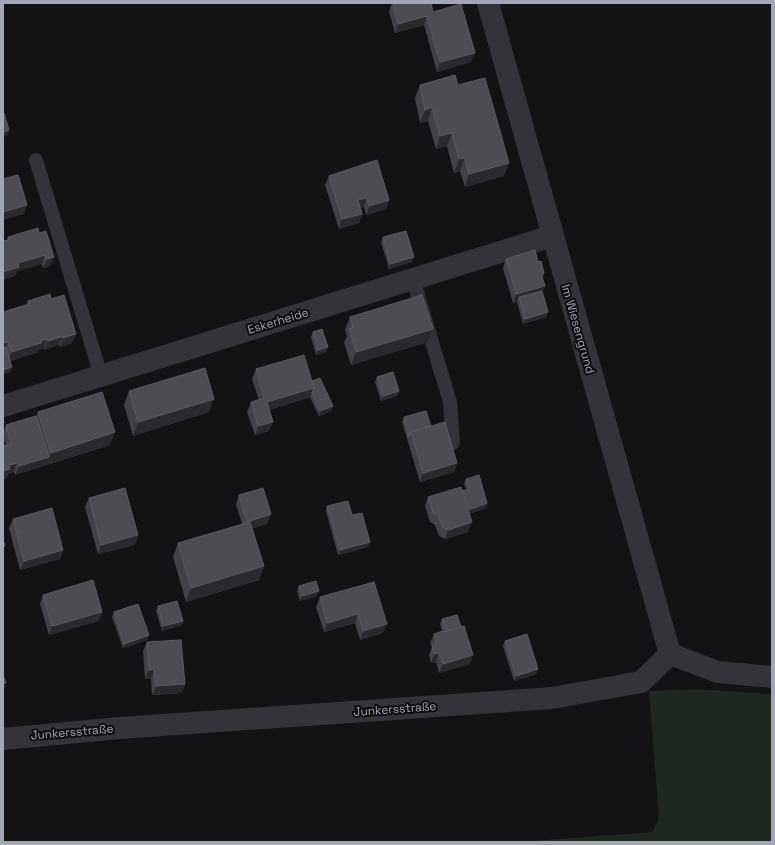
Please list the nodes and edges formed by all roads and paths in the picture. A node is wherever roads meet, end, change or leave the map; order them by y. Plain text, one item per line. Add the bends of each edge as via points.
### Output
1 (488, 3) edge
2 (36, 160) dead end
3 (552, 236) junction
4 (413, 279) junction
5 (101, 376) junction
6 (3, 406) edge
7 (453, 443) edge
8 (670, 654) junction
9 (772, 677) edge
10 (3, 739) edge

1 - 3 street, Im Wiesengrund
2 - 5 lane
3 - 4 street, Eskerheide
3 - 8 street, Im Wiesengrund
4 - 5 street, Eskerheide
4 - 7 lane via 450,402
5 - 6 street, Eskerheide
8 - 9 street via 718,672
8 - 10 street, Junkersstraße via 641,682 552,698

